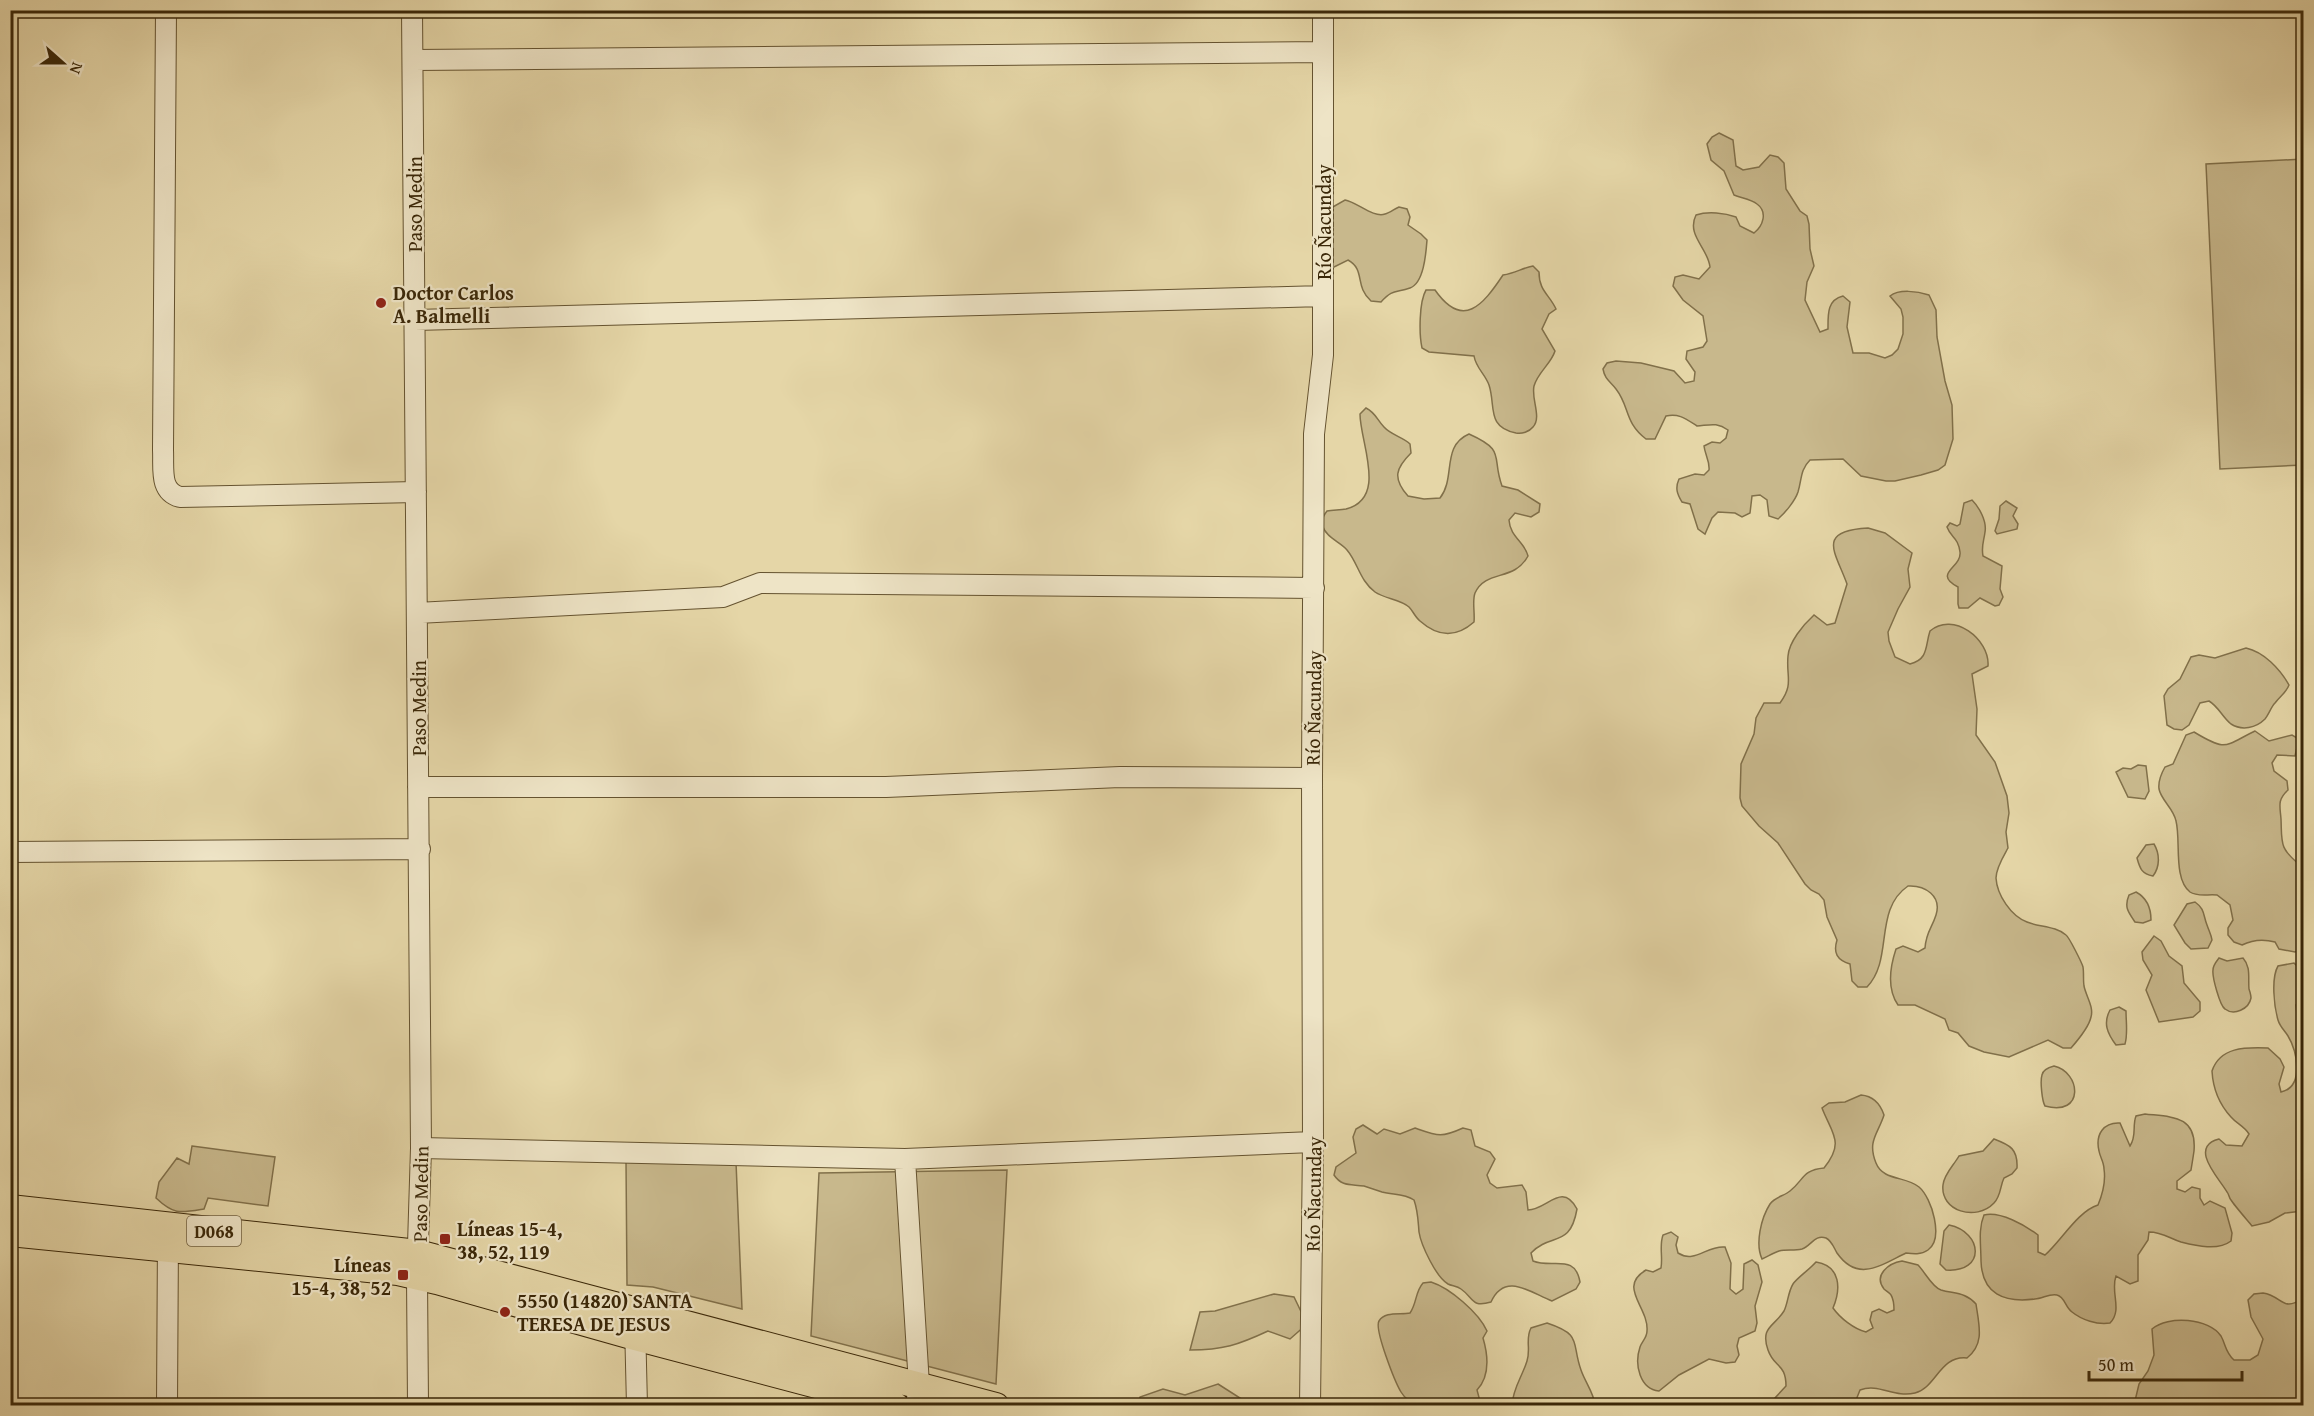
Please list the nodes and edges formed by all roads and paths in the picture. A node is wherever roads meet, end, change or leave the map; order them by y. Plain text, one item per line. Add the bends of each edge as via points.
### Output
1 (166, 10) edge
2 (412, 10) edge
3 (1323, 10) edge
4 (1323, 52) junction
5 (413, 60) junction
6 (1323, 296) junction
7 (415, 320) junction
8 (416, 492) junction
9 (1314, 588) junction
10 (417, 613) junction
11 (1312, 778) junction
12 (418, 787) junction
13 (420, 849) junction
14 (10, 852) edge
15 (1313, 1142) junction
16 (421, 1148) junction
17 (905, 1160) junction
18 (20, 1221) edge
19 (168, 1237) junction
20 (417, 1265) junction
21 (634, 1311) junction
22 (635, 1337) junction
23 (917, 1395) edge
24 (167, 1406) edge
25 (418, 1406) edge
26 (637, 1406) edge
27 (896, 1406) edge
28 (996, 1406) edge
29 (1310, 1406) edge

1 - 8 street via 165,488 180,497
2 - 5 street, Paso Medin
3 - 4 street, Río Ñacunday
4 - 5 street
4 - 6 street, Río Ñacunday
5 - 7 street, Paso Medin
6 - 7 street
6 - 9 street, Río Ñacunday via 1323,356 1314,434
7 - 8 street, Paso Medin
8 - 10 street, Paso Medin
9 - 10 street via 760,583 723,597
9 - 11 street, Río Ñacunday
10 - 12 street, Paso Medin
11 - 12 street via 1120,777 886,787
11 - 15 street, Río Ñacunday
12 - 13 street, Paso Medin
13 - 14 street
13 - 16 street, Paso Medin
15 - 17 street
15 - 29 street, Río Ñacunday
16 - 17 street
16 - 20 street, Paso Medin
17 - 23 street
18 - 19 main road, D068
19 - 20 main road, D068 via 398,1272
19 - 24 street
20 - 21 main road, D068
20 - 22 main road, D068
20 - 25 street, Paso Medin
21 - 22 street
21 - 23 main road, D068
22 - 26 street
22 - 27 main road, D068
23 - 28 main road, D068

